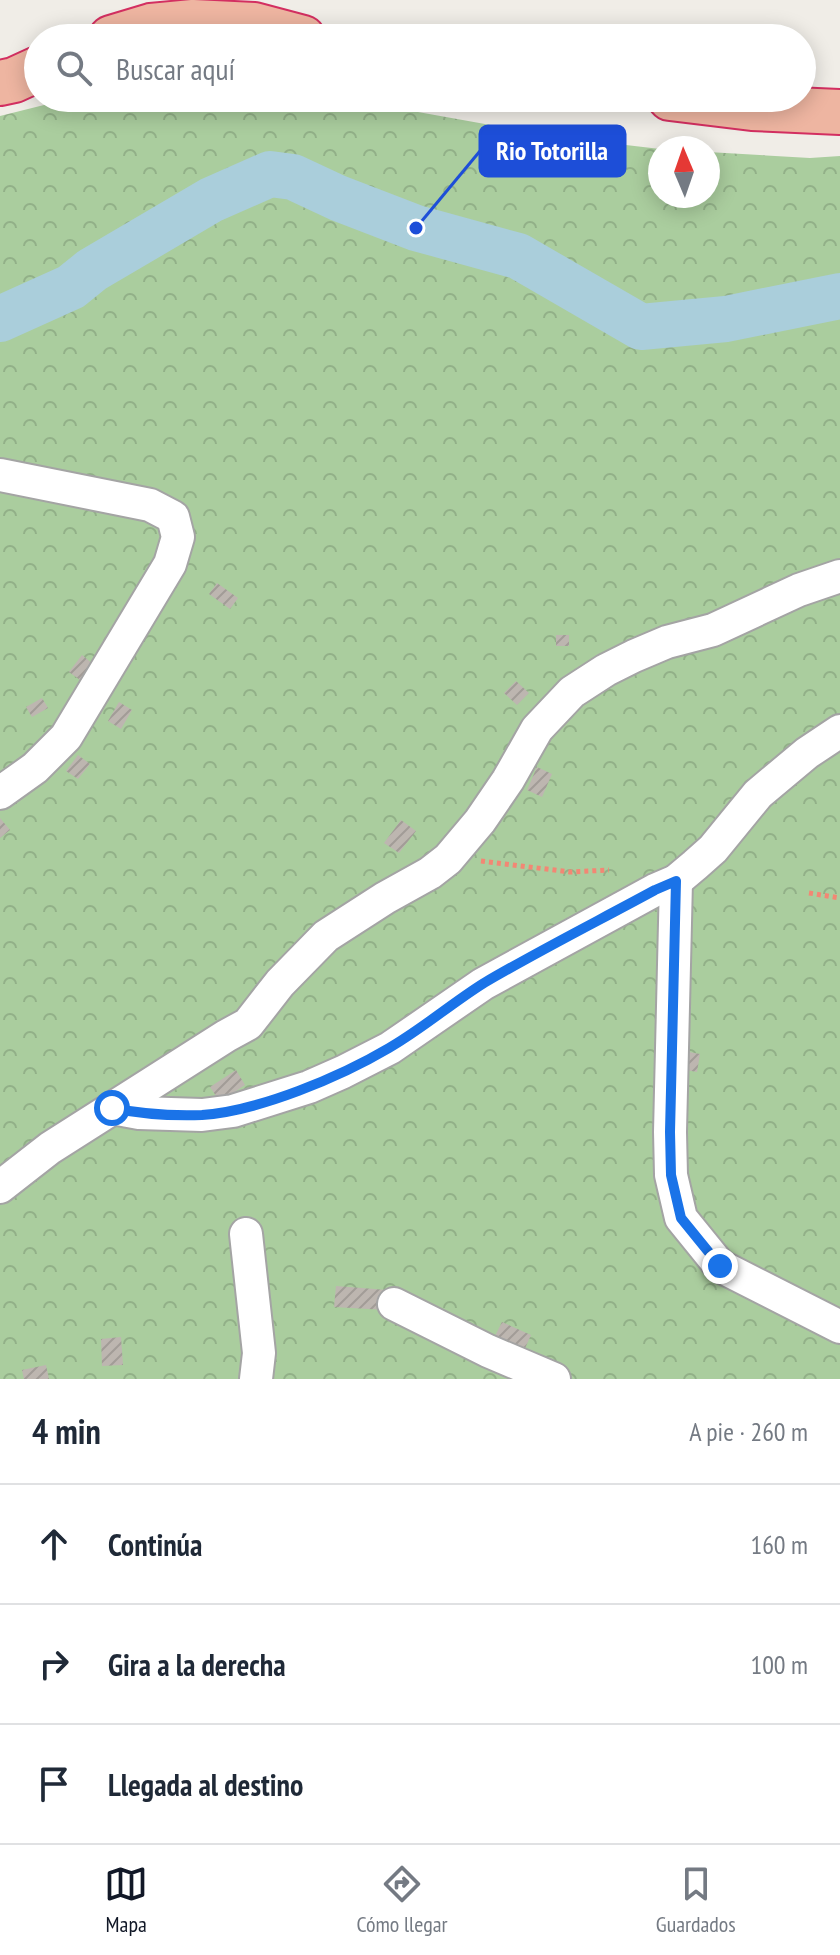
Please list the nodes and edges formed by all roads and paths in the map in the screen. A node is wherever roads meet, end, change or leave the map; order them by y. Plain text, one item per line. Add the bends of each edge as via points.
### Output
1 (172, 24) edge
2 (234, 24) edge
3 (24, 75) edge
4 (0, 83) edge
5 (816, 111) edge
6 (840, 112) edge
7 (0, 475) edge
8 (840, 576) edge
9 (840, 731) edge
10 (0, 793) edge
11 (448, 859) junction
12 (609, 870) dead end
13 (676, 881) junction
14 (809, 893) dead end
15 (840, 898) edge
16 (112, 1108) junction
17 (0, 1187) edge
18 (246, 1234) dead end
19 (394, 1304) dead end
20 (840, 1327) edge
21 (256, 1379) edge
22 (554, 1379) edge

1 - 2 highway
3 - 4 highway
5 - 6 highway
7 - 10 street via 150,505 173,517 178,537 170,564 66,737
8 - 11 street via 713,630 634,656 572,692 537,729 508,780
9 - 13 street via 758,794 713,849
11 - 12 path via 570,872
11 - 16 street via 326,936 248,1024
13 - 16 street via 483,984 390,1048 309,1087 202,1115
13 - 20 street via 670,1132 671,1175 681,1218 720,1266
14 - 15 path
16 - 17 street
18 - 21 street via 259,1353
19 - 22 street

